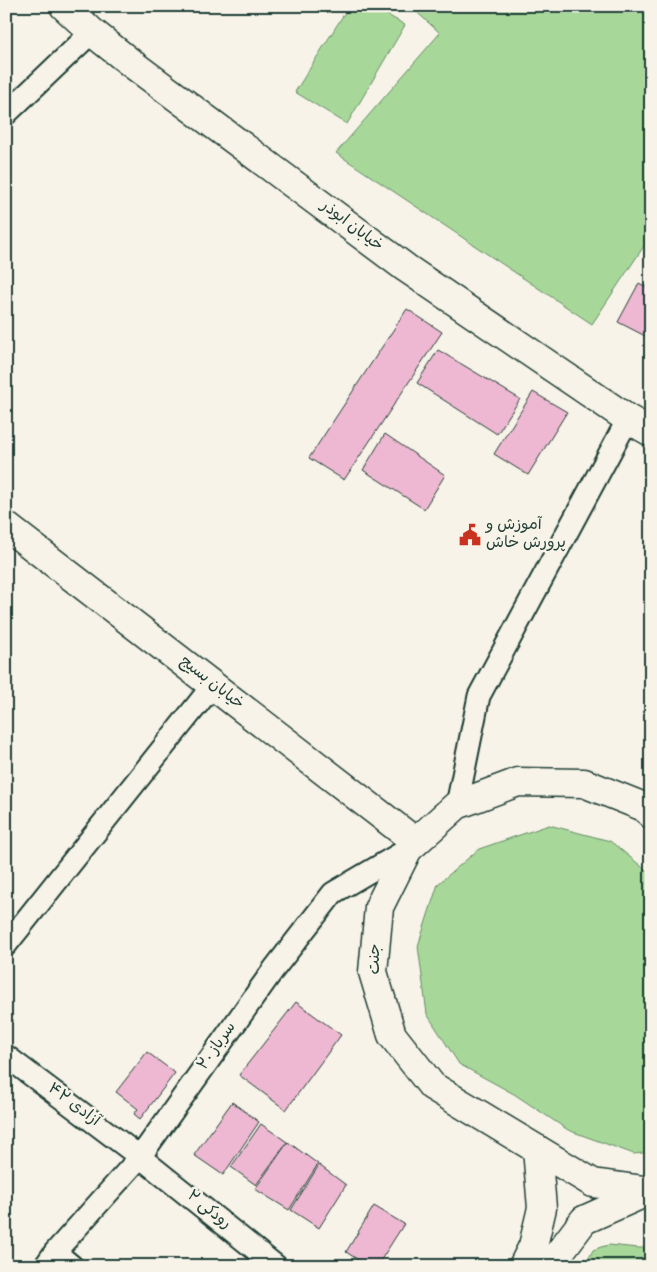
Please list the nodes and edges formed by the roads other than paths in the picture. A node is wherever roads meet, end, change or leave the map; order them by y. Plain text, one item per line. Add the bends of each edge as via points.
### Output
1 (64, 6) edge
2 (92, 32) junction
3 (6, 114) edge
4 (640, 425) edge
5 (6, 526) edge
6 (213, 686) junction
7 (457, 805) junction
8 (651, 814) edge
9 (412, 845) junction
10 (6, 945) edge
11 (6, 1056) edge
12 (537, 1149) junction
13 (140, 1157) junction
14 (650, 1191) edge
15 (50, 1259) edge
16 (72, 1266) edge
17 (276, 1266) edge
18 (523, 1266) edge
19 (551, 1266) edge

1 - 2 street, خیابان ابوذر
2 - 3 street
2 - 4 street, خیابان ابوذر via 406,268
4 - 7 street via 479,696
5 - 6 street, خیابان بسیج
6 - 9 street, خیابان بسیج
6 - 10 street
7 - 8 street, جنت via 518,782 584,783 644,807
7 - 9 street, جنت
9 - 12 street, جنت via 379,907 373,972 392,1035 432,1086
9 - 13 street, سرباز ۲۰ via 333,893 274,969
11 - 13 street, آزادی ۴۲
12 - 14 street, جنت via 593,1182
12 - 18 street via 542,1208 533,1246
13 - 15 street, سرباز ۲۰
13 - 17 street, رودکی ۲
14 - 19 street via 584,1220
15 - 16 street

